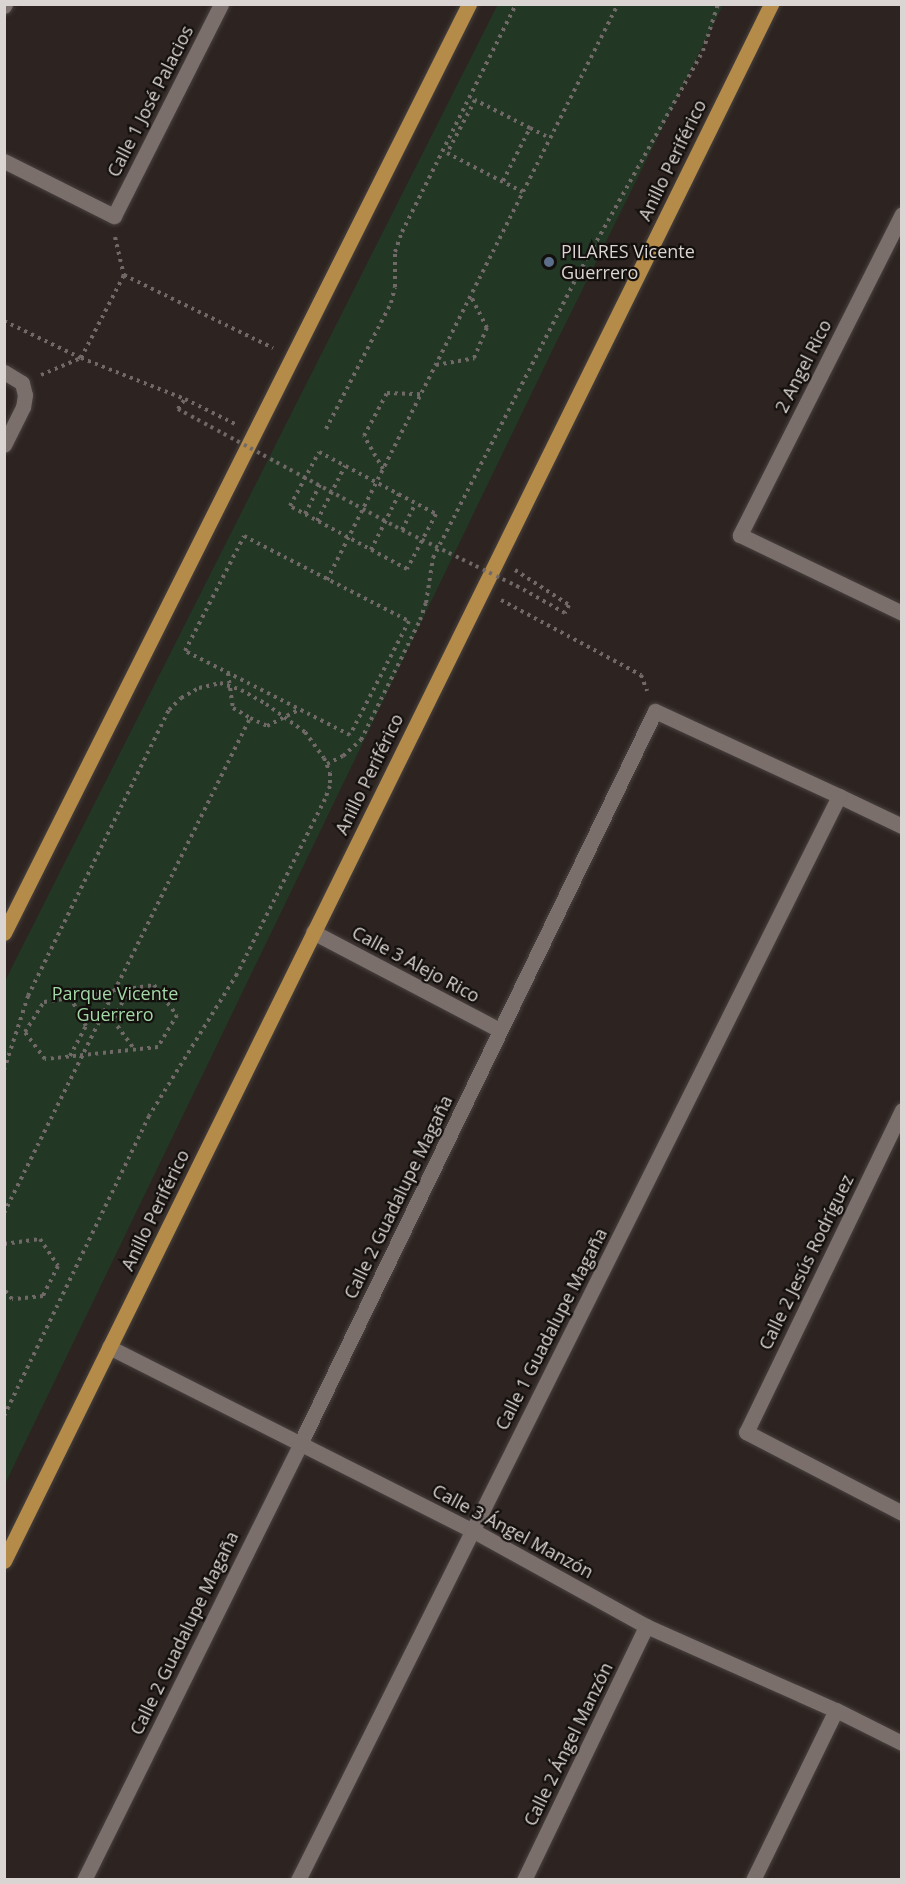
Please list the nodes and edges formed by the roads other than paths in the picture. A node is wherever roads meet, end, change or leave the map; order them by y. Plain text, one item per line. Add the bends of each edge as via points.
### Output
1 (221, 4) edge
2 (468, 4) edge
3 (771, 4) edge
4 (4, 161) edge
5 (902, 214) edge
6 (4, 372) edge
7 (4, 445) edge
8 (902, 613) edge
9 (839, 796) junction
10 (902, 826) edge
11 (313, 932) junction
12 (4, 933) edge
13 (500, 1030) junction
14 (902, 1110) edge
15 (109, 1347) junction
16 (301, 1442) junction
17 (902, 1513) edge
18 (472, 1530) junction
19 (4, 1561) edge
20 (646, 1626) junction
21 (836, 1710) junction
22 (902, 1743) edge
23 (84, 1880) edge
24 (298, 1880) edge
25 (524, 1880) edge
26 (753, 1880) edge

1 - 4 street, Calle 1 José Palacios via 114,216
2 - 12 main road
3 - 11 main road, Anillo Periférico
5 - 8 street, 2 Angel Rico via 740,536
6 - 7 street via 22,383 25,395
9 - 10 street
9 - 13 street, Calle 2 Guadalupe Magaña via 655,711
9 - 18 street, Calle 1 Guadalupe Magaña
11 - 13 street, Calle 3 Alejo Rico
11 - 15 main road, Anillo Periférico
13 - 16 street, Calle 2 Guadalupe Magaña
14 - 17 street, Calle 2 Jesús Rodríguez via 746,1432
15 - 16 street, Calle 3 Ángel Manzón
15 - 19 main road, Anillo Periférico
16 - 18 street, Calle 3 Ángel Manzón
16 - 23 street, Calle 2 Guadalupe Magaña
18 - 20 street, Calle 3 Ángel Manzón
18 - 24 street, Calle 1 Guadalupe Magaña
20 - 21 street, Calle 3 Ángel Manzón
20 - 25 street, Calle 2 Ángel Manzón
21 - 22 street, Calle 3 Ángel Manzón
21 - 26 street

